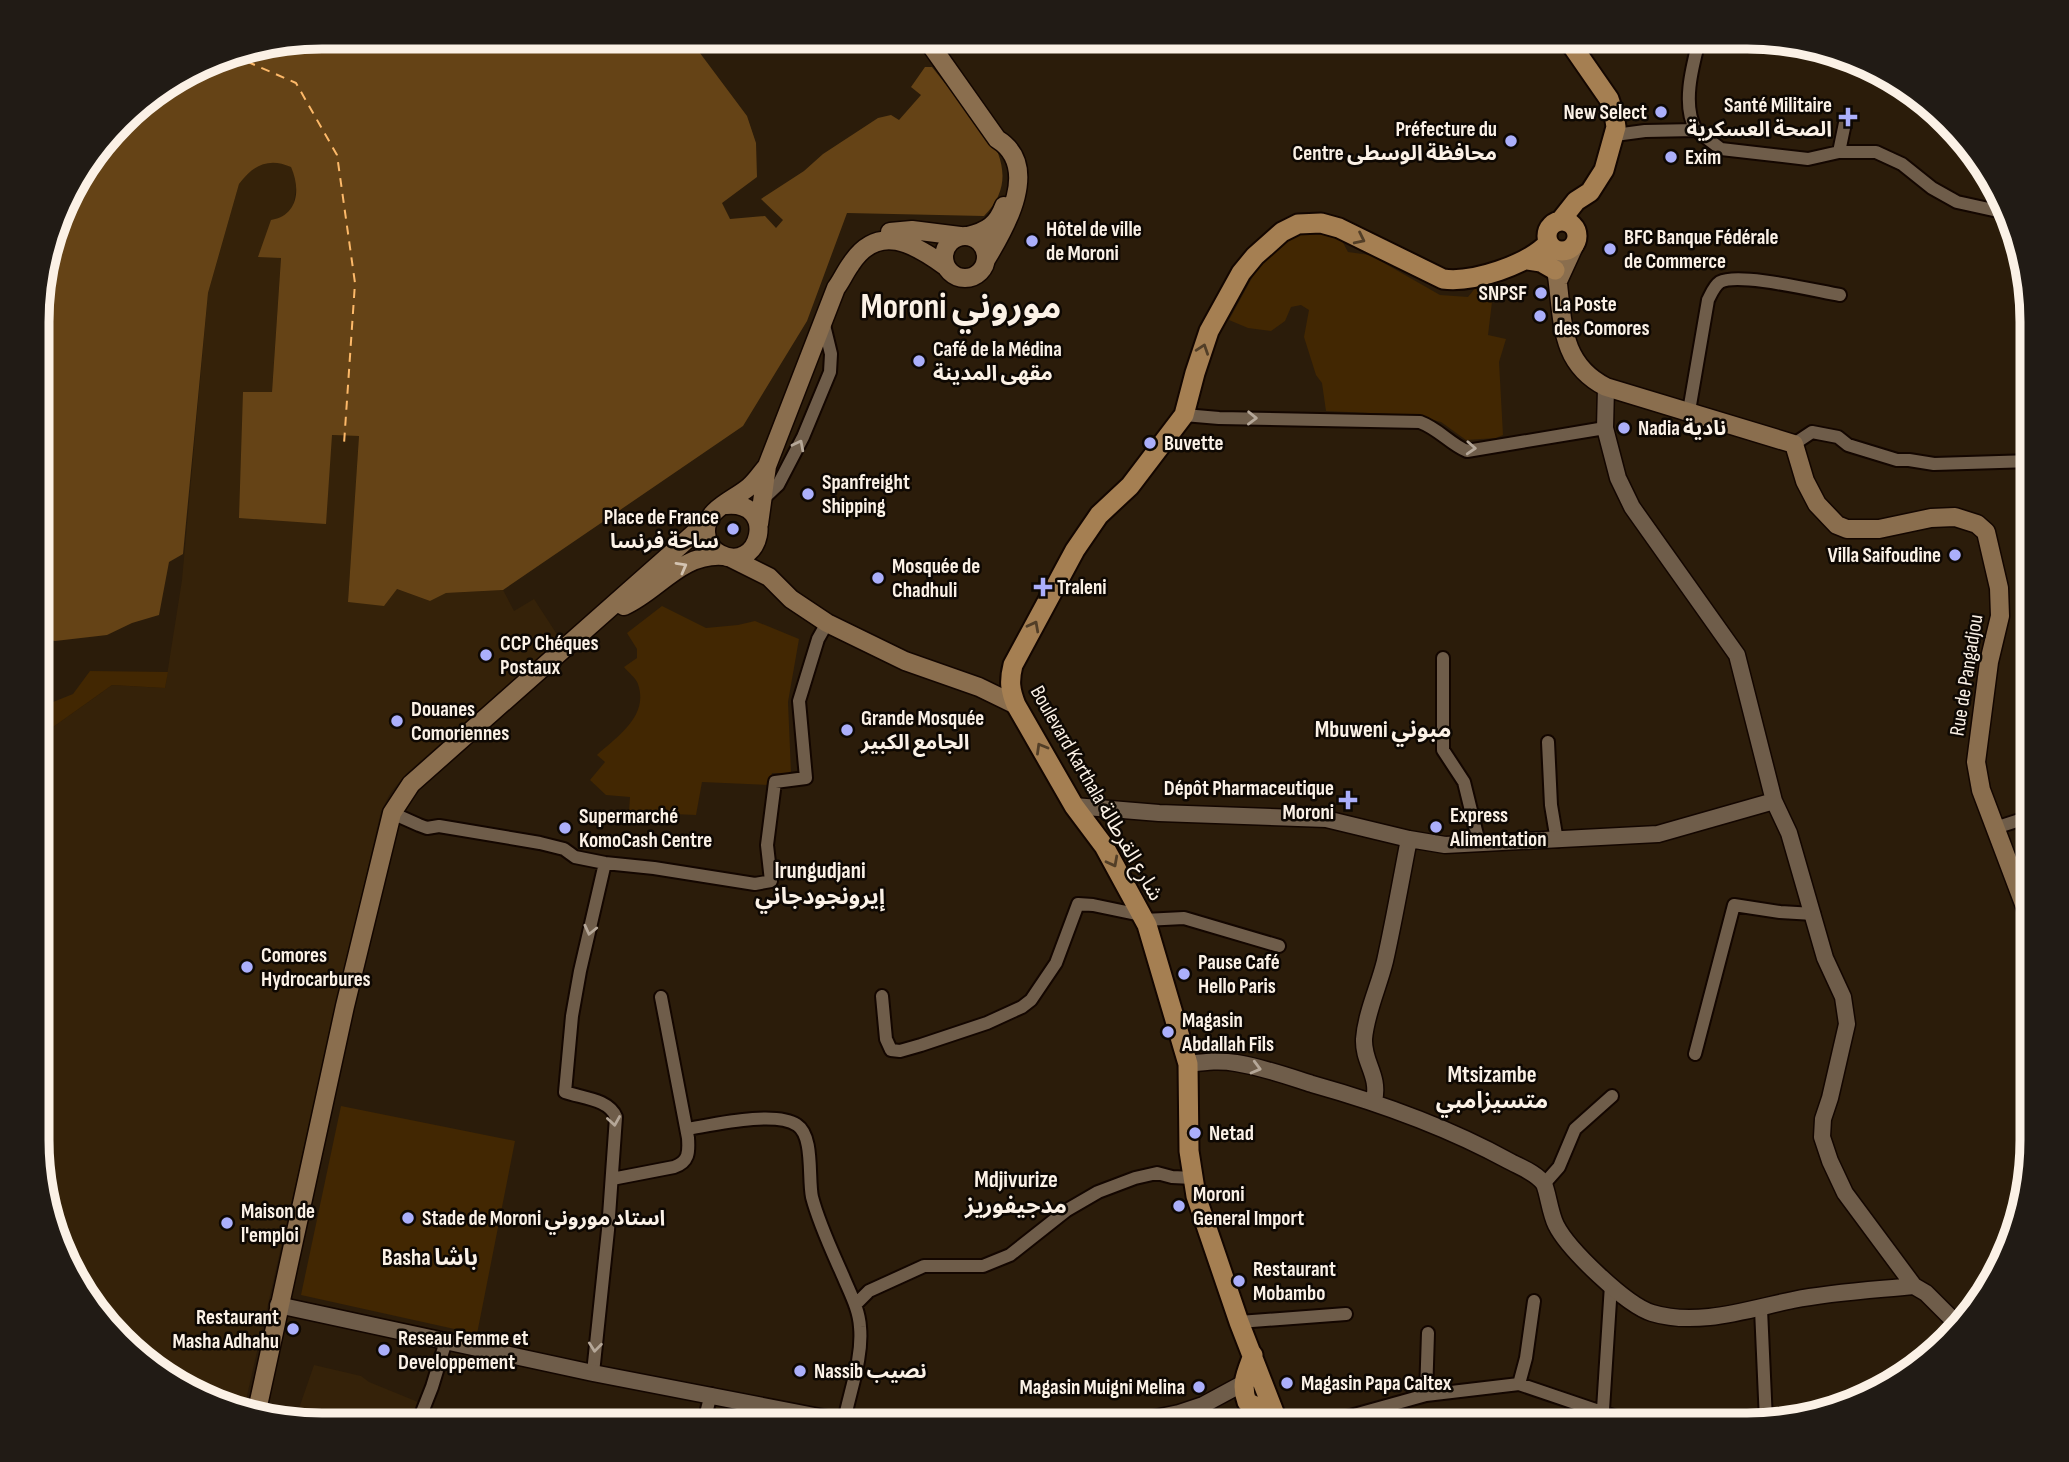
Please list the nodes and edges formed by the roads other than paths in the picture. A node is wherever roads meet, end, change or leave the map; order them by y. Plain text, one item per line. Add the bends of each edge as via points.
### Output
1 (933, 49) edge
2 (1574, 49) edge
3 (1698, 49) edge
4 (1845, 123) dead end
5 (1696, 130) junction
6 (1615, 135) junction
7 (997, 139) junction
8 (1839, 152) junction
9 (1996, 211) edge
10 (1570, 231) junction
11 (964, 236) junction
12 (1549, 245) junction
13 (987, 258) junction
14 (1528, 260) junction
15 (945, 266) junction
16 (1557, 276) junction
17 (836, 288) junction
18 (1840, 295) dead end
19 (823, 321) junction
20 (1606, 387) junction
21 (1689, 411) junction
22 (1184, 415) junction
23 (1605, 428) junction
24 (1794, 444) junction
25 (2020, 461) edge
26 (767, 466) junction
27 (761, 502) junction
28 (726, 505) junction
29 (708, 521) junction
30 (758, 533) junction
31 (727, 557) junction
32 (769, 577) junction
33 (604, 613) junction
34 (827, 623) junction
35 (1443, 658) dead end
36 (1010, 676) junction
37 (979, 687) junction
38 (1016, 705) junction
39 (1548, 742) dead end
40 (1774, 802) junction
41 (1074, 806) junction
42 (392, 813) junction
43 (2020, 820) edge
44 (1995, 828) junction
45 (1409, 839) junction
46 (1557, 841) junction
47 (1479, 844) junction
48 (605, 863) junction
49 (2020, 886) edge
50 (1814, 914) junction
51 (1143, 918) junction
52 (1279, 946) dead end
53 (882, 996) dead end
54 (661, 997) dead end
55 (1695, 1054) dead end
56 (1188, 1065) junction
57 (1612, 1096) dead end
58 (1374, 1101) junction
59 (687, 1129) junction
60 (1193, 1178) junction
61 (612, 1179) junction
62 (1544, 1184) junction
63 (1611, 1284) junction
64 (1914, 1286) junction
65 (1534, 1301) dead end
66 (278, 1305) junction
67 (855, 1305) junction
68 (1761, 1309) junction
69 (1346, 1314) dead end
70 (1952, 1319) edge
71 (1239, 1322) junction
72 (1428, 1333) dead end
73 (446, 1340) junction
74 (593, 1373) junction
75 (1519, 1384) junction
76 (1250, 1386) junction
77 (711, 1394) junction
78 (1426, 1395) junction
79 (258, 1406) edge
80 (1766, 1412) edge
81 (421, 1413) edge
82 (706, 1413) edge
83 (805, 1413) edge
84 (846, 1413) edge
85 (1179, 1413) edge
86 (1271, 1413) edge
87 (1274, 1413) edge
88 (1361, 1413) edge
89 (1589, 1413) edge
90 (1603, 1413) edge

1 - 7 main road
2 - 6 main road via 1609,99
3 - 5 street via 1689,100
4 - 8 street
5 - 6 street
5 - 8 street via 1721,149 1808,159
6 - 10 main road via 1604,170 1590,192 1589,205
7 - 11 main road via 1010,177 1003,210 990,228
7 - 13 main road via 1013,156 1017,191 1012,214
8 - 9 street via 1876,152 1957,202
10 - 12 main road via 1566,251
10 - 12 main road via 1553,223 1547,230
10 - 16 main road
11 - 13 main road via 984,246
11 - 15 main road via 949,243
11 - 17 main road via 896,230 879,233 845,253
12 - 14 main road, Boulevard Karthala شارع القرطالة
12 - 16 main road
13 - 15 main road via 981,271 969,278 955,276
14 - 16 main road via 1541,262
22 -> 14 main road, Boulevard Karthala شارع القرطالة via 1209,331 1227,295 1255,256 1298,224 1339,228 1443,279 1469,279
15 - 17 main road via 904,241 882,241 858,255
16 - 20 main road via 1566,341 1581,370
17 - 19 main road
18 - 21 street via 1740,278 1721,282 1708,300
19 - 26 main road
27 -> 19 street via 778,485 830,372
20 - 21 main road
20 - 23 street
21 - 24 main road
22 -> 23 street via 1420,422 1467,451
36 -> 22 main road, Boulevard Karthala شارع القرطالة via 1074,550
23 - 40 street via 1618,478 1632,507 1735,650
24 - 25 street via 1812,432 1897,460 1934,464
24 - 44 main road, Rue de Pangadjou via 1817,504 1837,525 1880,530 1955,517 1986,532 1999,588 2000,616 1976,762
26 - 27 main road
26 - 28 main road
27 - 30 main road
28 - 29 main road
28 - 30 main road via 750,510
29 - 31 main road via 706,538 715,552
29 - 33 main road
30 - 31 main road via 747,554
30 - 32 main road
31 - 32 main road
33 -> 31 main road via 628,604 688,563 708,556
32 - 34 main road via 791,599
33 - 42 main road via 411,784
34 - 37 main road via 905,661
34 - 48 street via 799,701 806,778 775,782 767,845 771,881 755,884
35 - 47 street via 1443,750 1464,782
36 - 37 main road
36 - 38 main road, Boulevard Karthala شارع القرطالة
37 - 38 main road
41 -> 38 main road, Boulevard Karthala شارع القرطالة
39 - 46 street
40 - 46 street via 1658,834
40 - 50 street via 1789,833
41 - 45 street via 1326,818
41 -> 51 main road, Boulevard Karthala شارع القرطالة via 1104,846
42 - 48 street via 427,828 439,826 540,843
42 - 66 main road
43 - 44 street
44 - 49 main road, Rue de Pangadjou
45 - 47 street
45 - 58 street via 1364,1039 1377,1088
46 - 47 street
48 -> 61 street via 572,1016 565,1092 613,1110
50 - 55 street via 1734,905
50 - 64 street via 1825,958 1843,998 1847,1024 1822,1137 1845,1193
51 - 52 street via 1184,918
51 - 53 street via 1078,904 1056,963 1031,1000 995,1020 921,1045 891,1050
51 - 56 main road, Boulevard Karthala شارع القرطالة
54 - 59 street
56 -> 58 street via 1216,1060 1238,1063
56 - 60 main road, Boulevard Karthala شارع القرطالة
57 - 62 street via 1575,1129 1559,1167
58 - 62 street via 1476,1143
59 - 61 street via 687,1156 680,1165
59 - 67 street via 768,1119 792,1123 802,1130 808,1144 813,1198
60 - 67 street via 1157,1173 1098,1192 1010,1255 983,1266 924,1266 869,1291
60 - 71 main road, Boulevard Karthala شارع القرطالة
61 -> 74 street
62 - 63 street via 1560,1232
63 - 68 street via 1631,1303 1662,1316 1716,1316
63 - 90 street
64 - 68 street via 1792,1300
64 - 70 street
65 - 75 street
66 - 73 street
66 - 79 main road
67 - 84 street via 859,1351
68 - 80 street
69 - 71 street
71 - 76 main road, Boulevard Karthala شارع القرطالة via 1253,1355
72 - 78 street
73 - 74 street
73 - 81 street
74 - 77 street
75 - 78 street
75 - 89 street
76 - 85 street
76 - 86 main road
76 - 87 main road via 1268,1395
77 - 82 street
77 - 83 street
78 - 88 street

